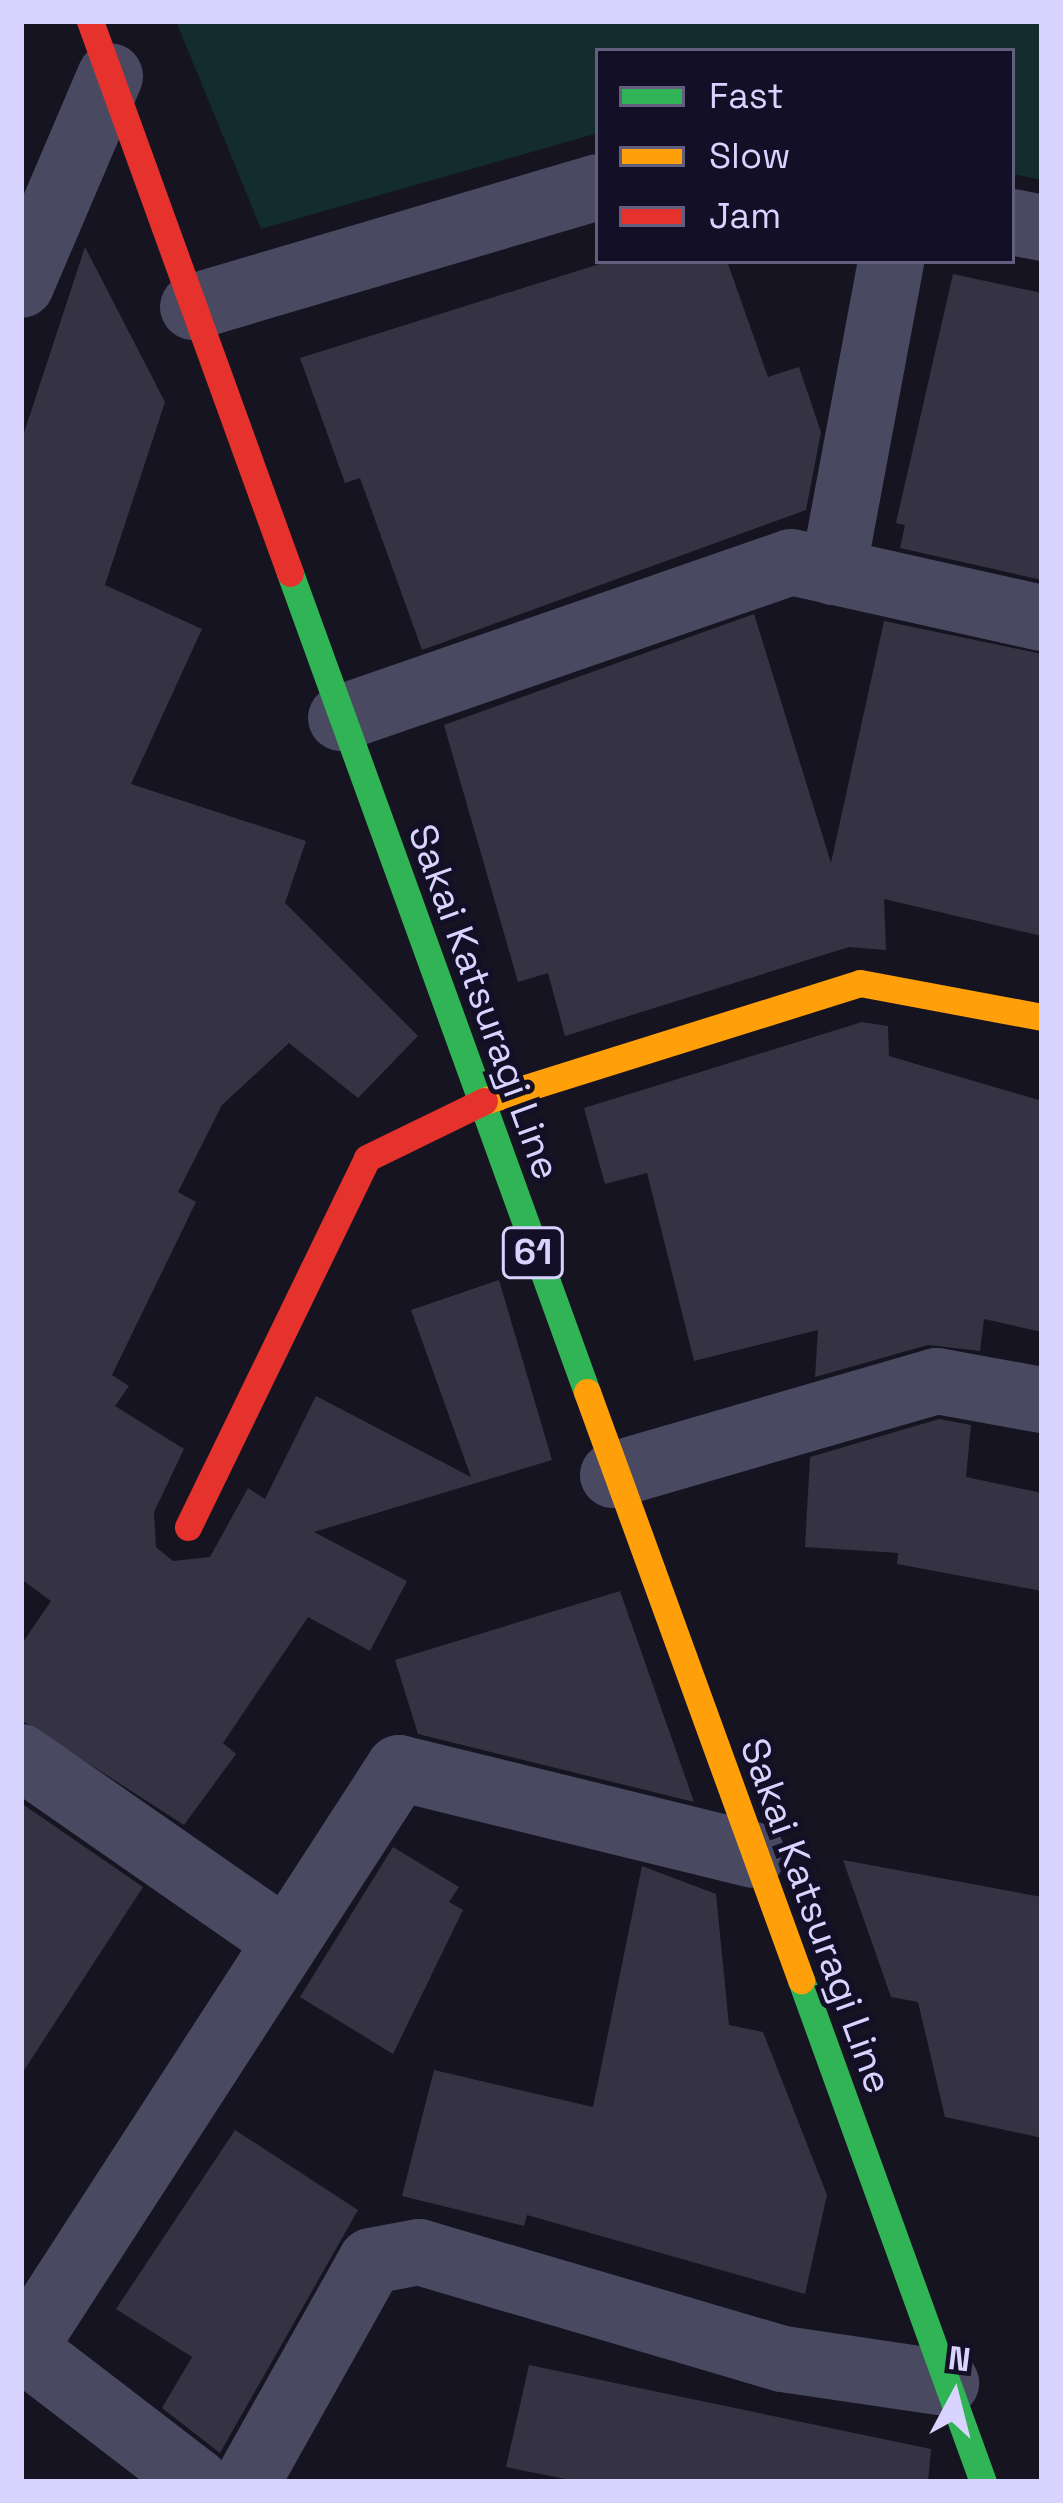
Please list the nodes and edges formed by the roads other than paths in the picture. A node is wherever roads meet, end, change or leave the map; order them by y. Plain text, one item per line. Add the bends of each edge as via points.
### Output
1 (100, 49) edge
2 (595, 188) edge
3 (891, 264) edge
4 (21, 285) edge
5 (193, 307) junction
6 (832, 572) junction
7 (1042, 618) edge
8 (341, 718) junction
9 (1042, 1017) edge
10 (479, 1102) junction
11 (1042, 1400) edge
12 (613, 1475) junction
13 (188, 1527) dead end
14 (21, 1756) edge
15 (752, 1855) junction
16 (284, 1940) junction
17 (22, 2348) edge
18 (946, 2383) junction
19 (197, 2482) edge
20 (247, 2482) edge
21 (982, 2482) edge

1 - 4 street
1 - 5 main road, Sakai Katsuragi Line / 61
2 - 5 street
3 - 6 street
5 - 8 main road, Sakai Katsuragi Line / 61
6 - 7 street
6 - 8 street via 791,562
8 - 10 main road, Sakai Katsuragi Line / 61
9 - 10 main road via 860,983
10 - 12 main road, Sakai Katsuragi Line / 61
10 - 13 main road via 367,1158
11 - 12 street via 937,1381
12 - 15 main road, Sakai Katsuragi Line / 61
14 - 16 street
15 - 16 street via 399,1768
15 - 18 main road, Sakai Katsuragi Line / 61
16 - 17 street
17 - 19 street
18 - 20 street via 783,2359 419,2252 371,2261
18 - 21 main road, Sakai Katsuragi Line / 61

